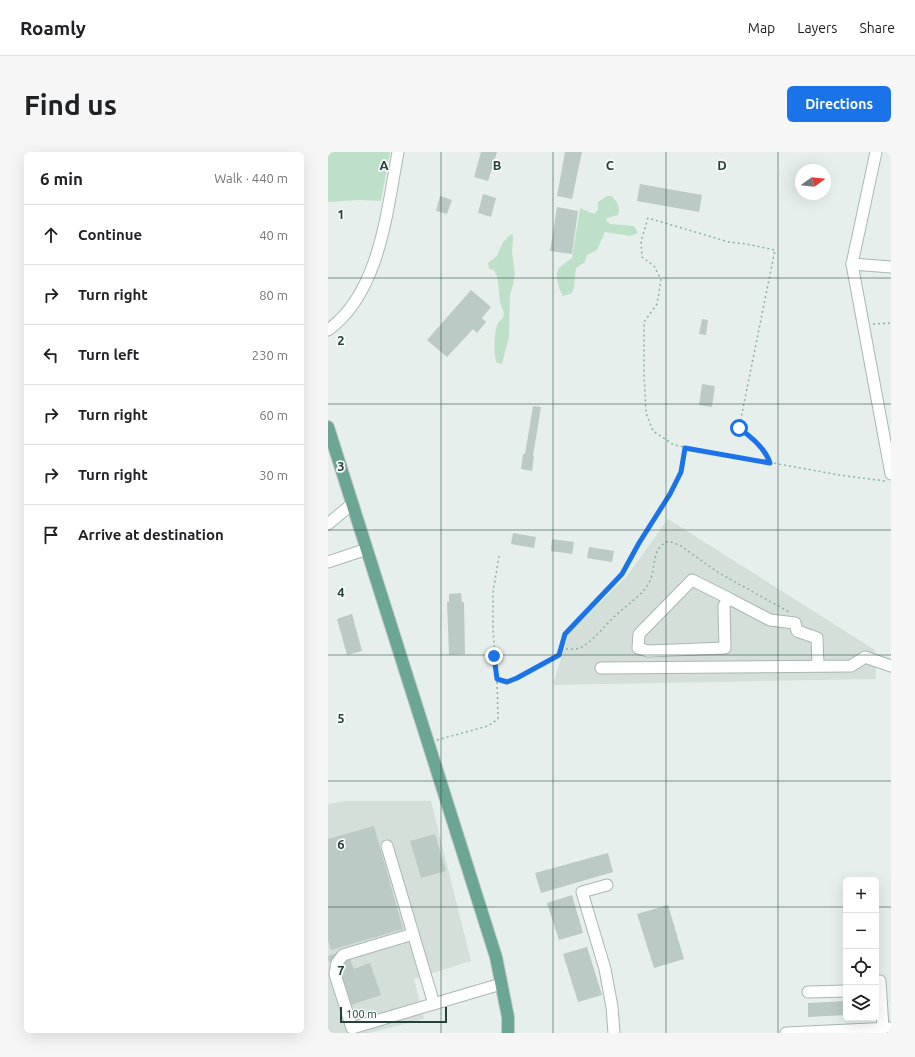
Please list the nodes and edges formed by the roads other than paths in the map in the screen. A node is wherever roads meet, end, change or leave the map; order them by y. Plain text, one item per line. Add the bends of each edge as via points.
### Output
1 (398, 152) edge
2 (876, 152) edge
3 (852, 264) junction
4 (891, 266) edge
5 (328, 330) edge
6 (328, 427) edge
7 (891, 472) edge
8 (352, 504) junction
9 (328, 524) edge
10 (366, 549) junction
11 (328, 562) edge
12 (728, 598) junction
13 (818, 665) junction
14 (891, 666) edge
15 (601, 668) dead end
16 (387, 846) dead end
17 (607, 885) dead end
18 (413, 934) junction
19 (501, 984) junction
20 (879, 987) edge
21 (843, 991) edge
22 (808, 992) dead end
23 (434, 1004) junction
24 (887, 1028) edge
25 (508, 1033) edge
26 (614, 1033) edge
27 (786, 1033) edge
28 (808, 1033) edge

1 - 5 street via 386,222 371,270 355,303 342,319
2 - 3 street
3 - 4 street
3 - 7 street
6 - 8 main road
8 - 9 street
8 - 10 main road
10 - 11 street
10 - 19 main road via 496,957
12 - 12 street via 724,606 724,648 648,651 638,648 639,634 692,580
12 - 13 street via 770,620 795,623 797,631 817,638
13 - 14 street via 851,666 866,657
13 - 15 street
16 - 18 street
17 - 26 street via 582,892 605,969
18 - 23 street
18 - 23 street via 343,955 337,963 335,974 352,1028
19 - 23 street
19 - 25 main road via 508,1017
20 - 24 street
21 - 22 street
24 - 28 street
27 - 28 street

